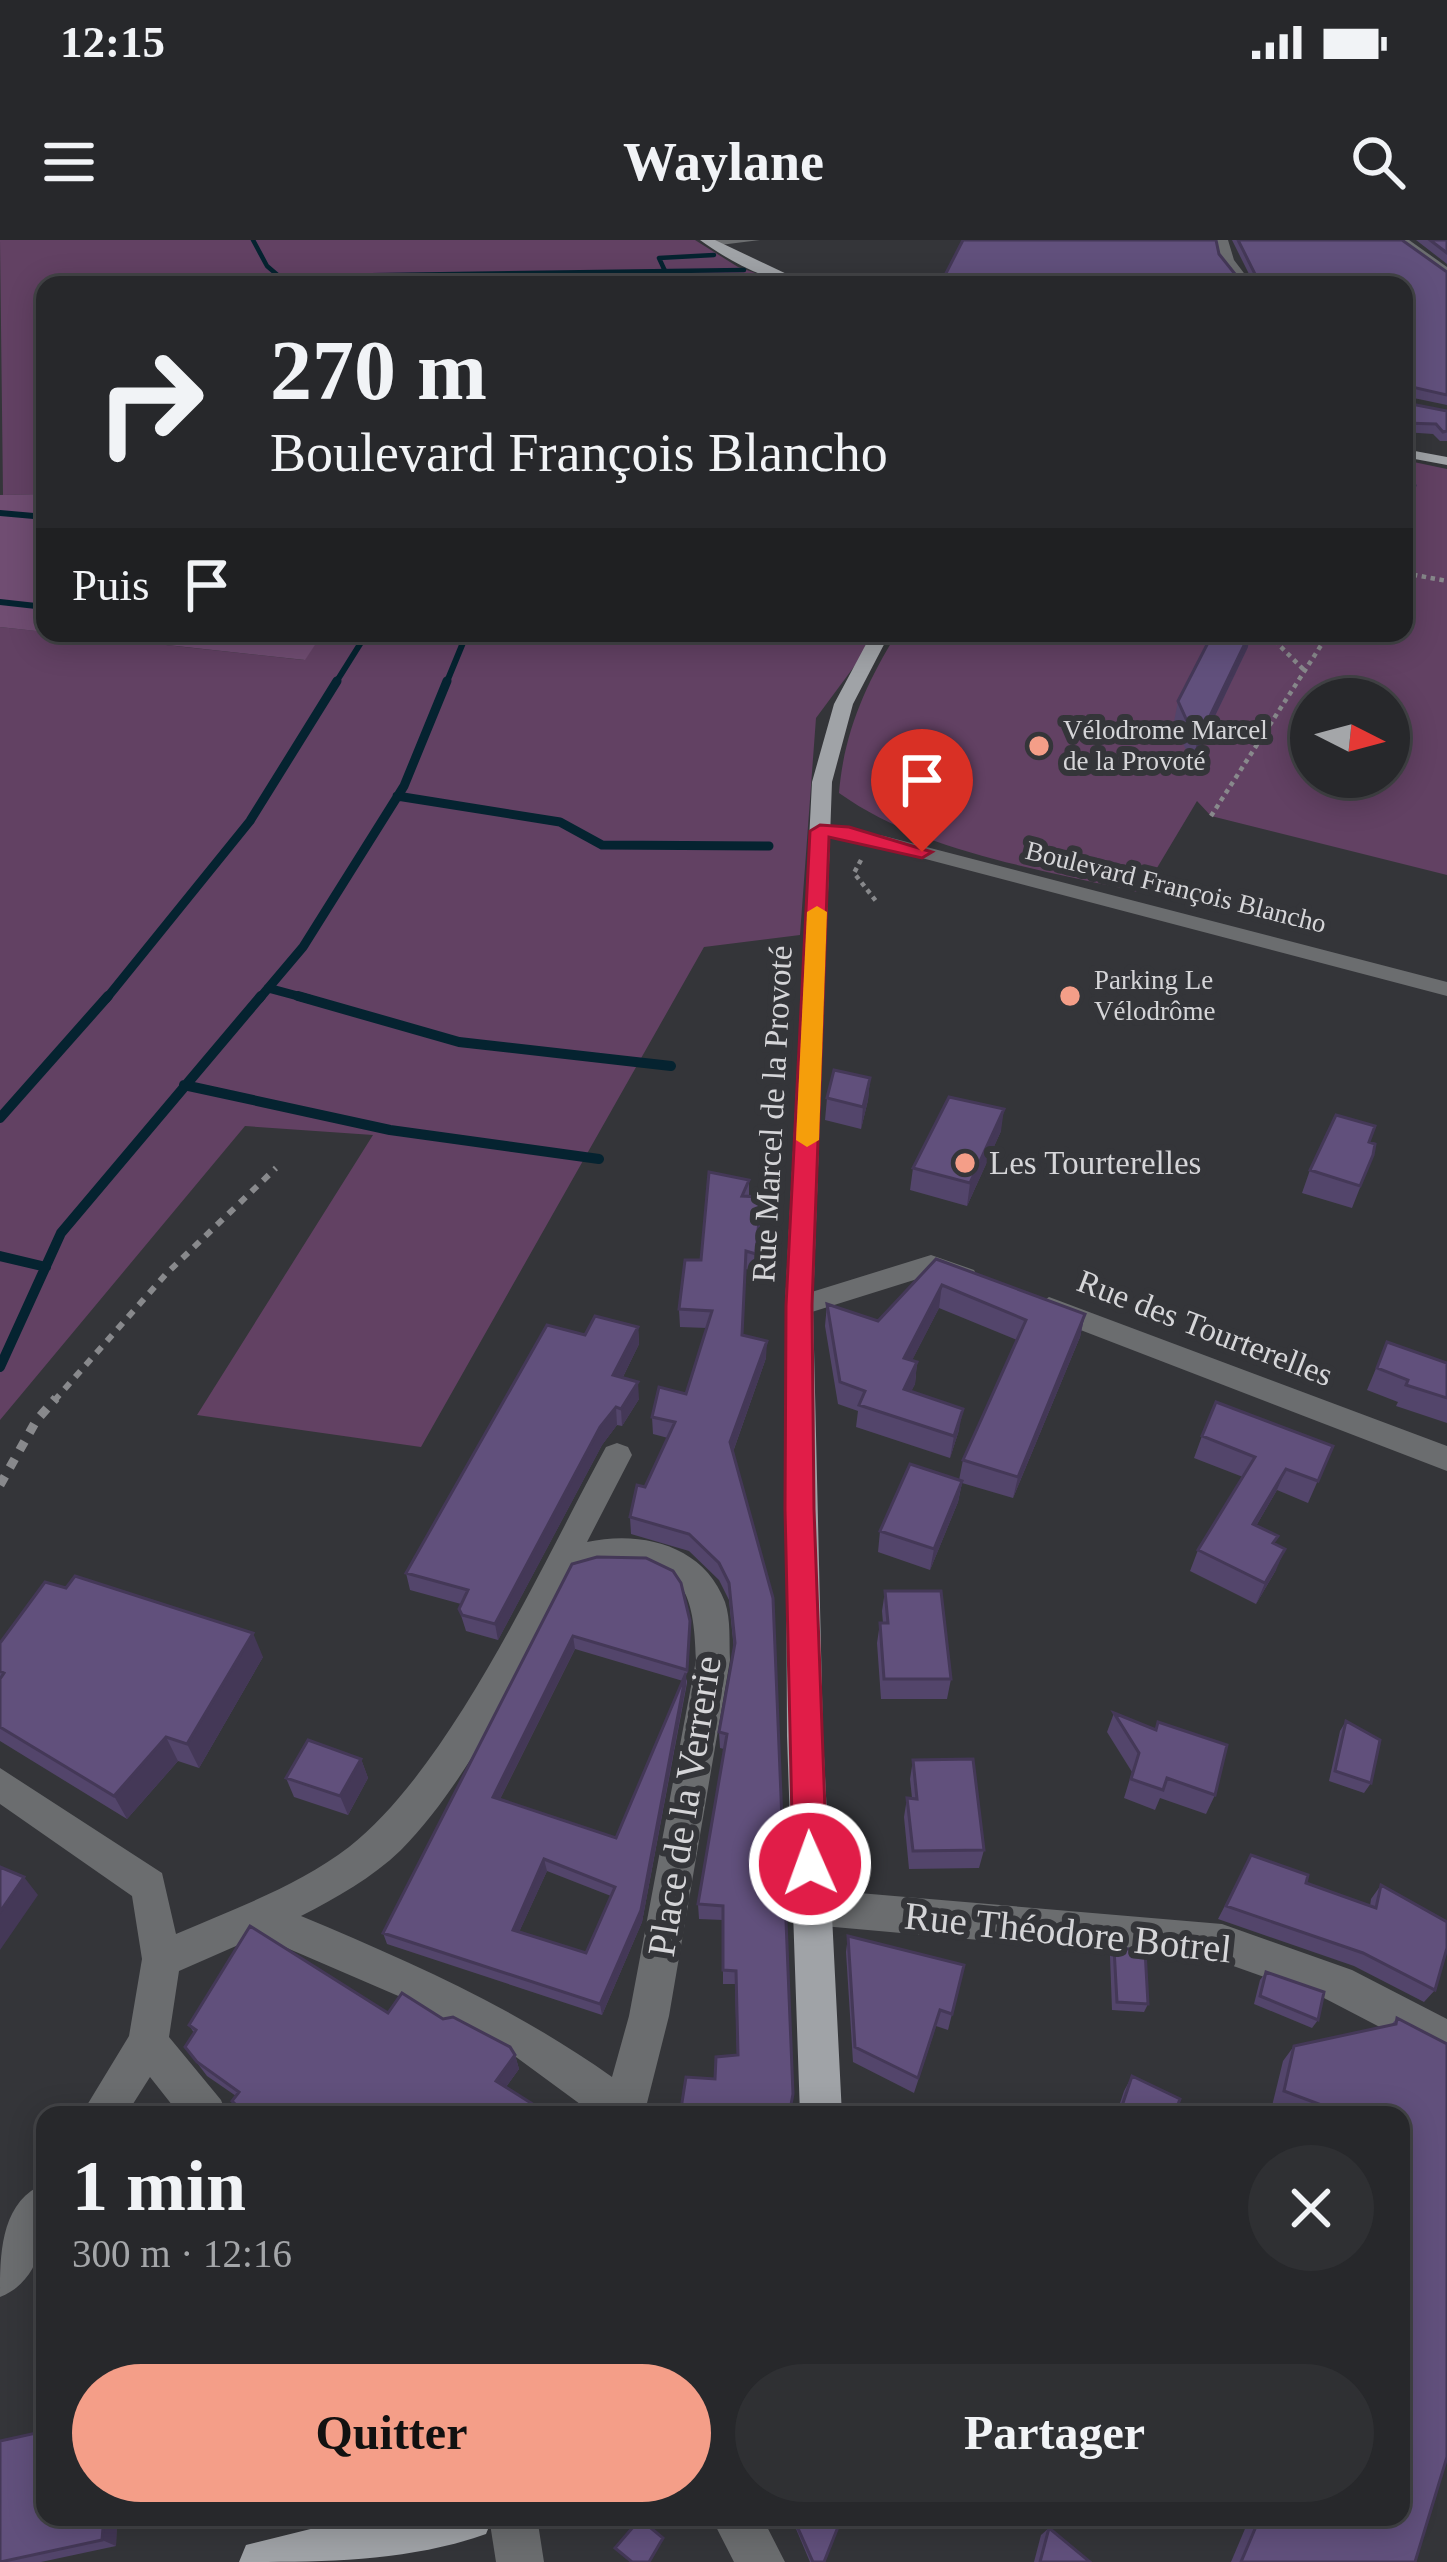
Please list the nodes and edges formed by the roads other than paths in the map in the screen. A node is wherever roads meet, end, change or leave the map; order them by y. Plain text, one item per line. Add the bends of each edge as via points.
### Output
1 (754, 240) edge
2 (1222, 240) edge
3 (1402, 240) edge
4 (709, 242) edge
5 (1447, 273) edge
6 (779, 276) edge
7 (1240, 276) edge
8 (1413, 455) edge
9 (1447, 461) edge
10 (876, 642) edge
11 (820, 831) junction
12 (1447, 989) edge
13 (990, 1286) edge
14 (1030, 1300) edge
15 (799, 1306) junction
16 (617, 1455) dead end
17 (1447, 1459) edge
18 (558, 1565) junction
19 (0, 1784) edge
20 (812, 1907) junction
21 (258, 1917) junction
22 (161, 1959) junction
23 (1447, 2042) edge
24 (148, 2043) junction
25 (108, 2106) edge
26 (199, 2106) edge
27 (614, 2106) edge
28 (624, 2106) edge
29 (821, 2106) edge
30 (36, 2218) edge
31 (0, 2275) edge
32 (390, 2526) edge
33 (514, 2526) edge
34 (740, 2526) edge
35 (318, 2534) edge
36 (263, 2562) edge
37 (520, 2562) edge
38 (761, 2562) edge

1 - 4 street
2 - 7 street
3 - 5 street
4 - 6 main road
8 - 9 main road
10 - 11 main road, Rue Marcel de la Provoté via 832,733
11 - 12 street, Boulevard François Blancho
11 - 15 main road, Rue Marcel de la Provoté
13 - 15 street via 931,1265
14 - 17 street, Rue des Tourterelles
15 - 20 main road, Rue Marcel de la Provoté
16 - 18 street
18 - 21 street via 416,1802 362,1860
18 - 28 street, Place de la Verrerie via 626,1552 671,1558 708,1601 707,1714 650,2016
19 - 22 street via 149,1886
20 - 23 street, Rue Théodore Botrel via 1222,1943 1279,1957 1374,1998
20 - 29 main road, Rue Marcel de la Provoté
21 - 22 street
21 - 27 street, Place de la Verrerie via 530,2043
22 - 24 street
24 - 25 street
24 - 26 street
30 - 31 street
32 - 35 main road
33 - 37 street
34 - 38 street
35 - 36 main road

